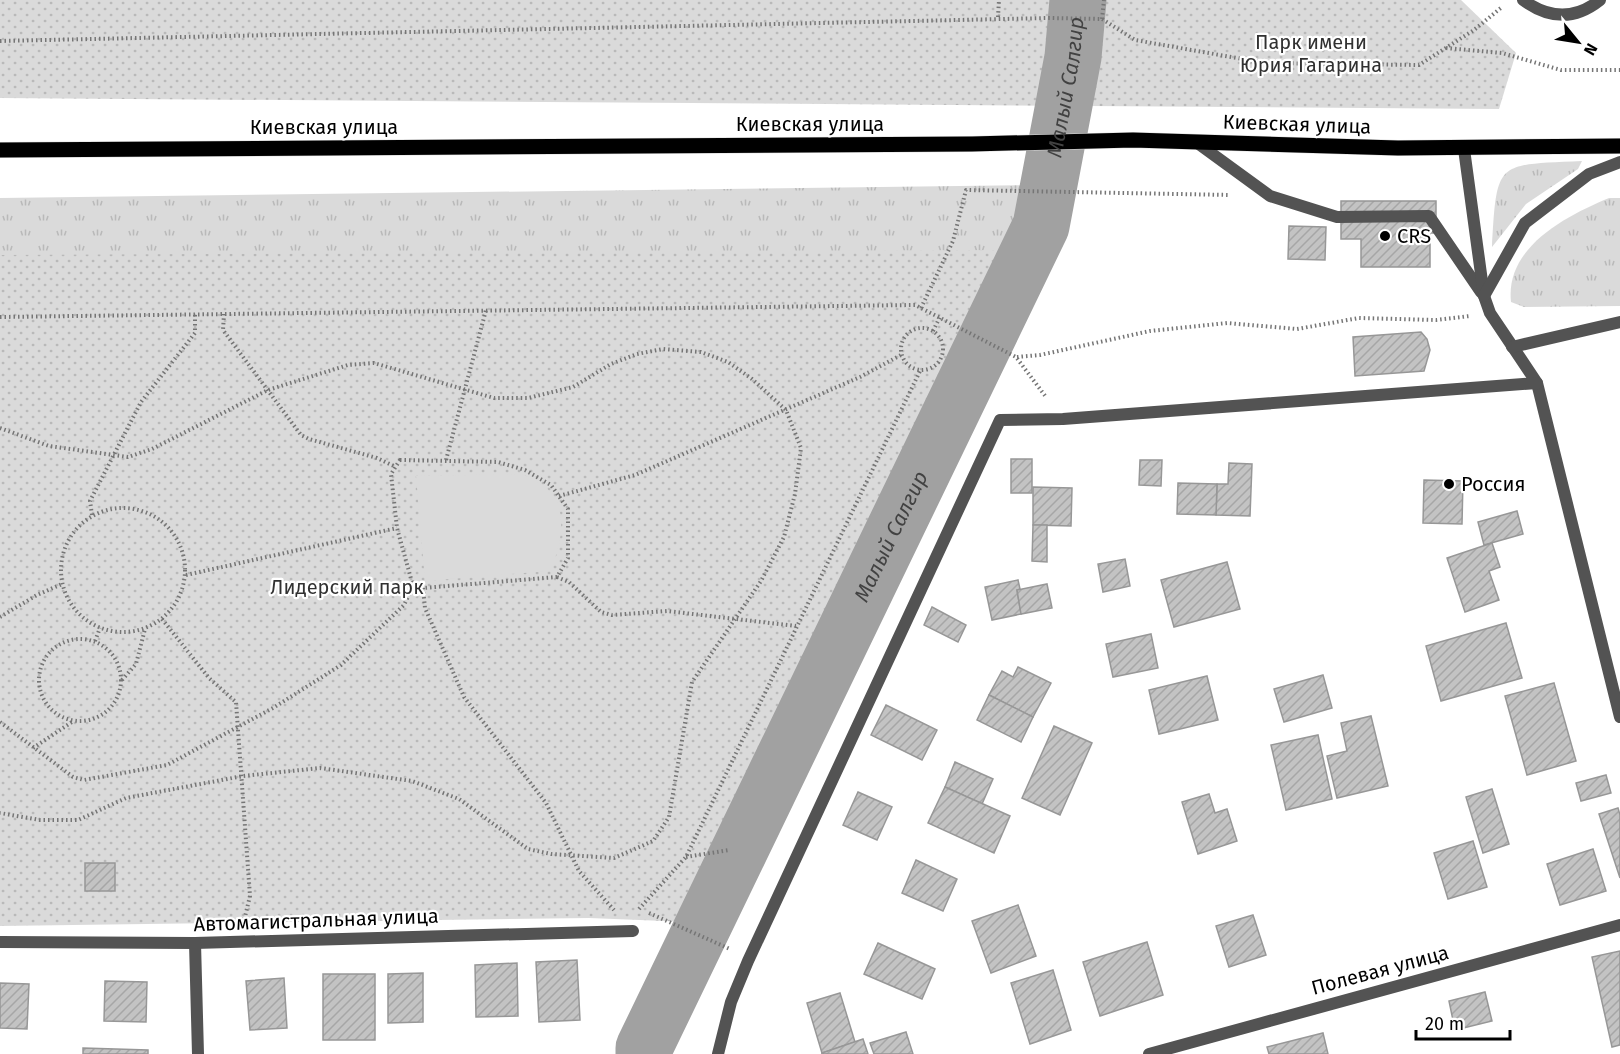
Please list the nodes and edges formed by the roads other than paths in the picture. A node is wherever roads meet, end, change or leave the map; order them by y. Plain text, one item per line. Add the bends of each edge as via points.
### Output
1 (1523, 0) edge
2 (1600, 0) edge
3 (1196, 141) junction
4 (1620, 146) edge
5 (1464, 149) junction
6 (0, 150) edge
7 (1620, 162) edge
8 (1484, 296) junction
9 (1620, 322) edge
10 (1512, 347) junction
11 (1537, 383) junction
12 (1620, 717) edge
13 (1620, 925) edge
14 (633, 931) road end
15 (0, 942) edge
16 (195, 943) junction
17 (198, 1054) edge
18 (718, 1054) edge
19 (1149, 1054) edge

1 - 2 street via 1546,14 1561,16 1582,12
3 - 5 main road, Киевская улица
3 - 6 main road, Киевская улица
3 - 8 street via 1270,196 1337,216 1429,216
4 - 5 main road, Киевская улица
5 - 8 street
7 - 8 street via 1589,174 1525,224
8 - 10 street via 1490,314
9 - 10 street
10 - 11 street
11 - 12 street
11 - 18 street via 1063,419 1000,420 748,961 731,1002
13 - 19 street, Полевая улица
14 - 16 street, Автомагистральная улица
15 - 16 street, Автомагистральная улица
16 - 17 street

